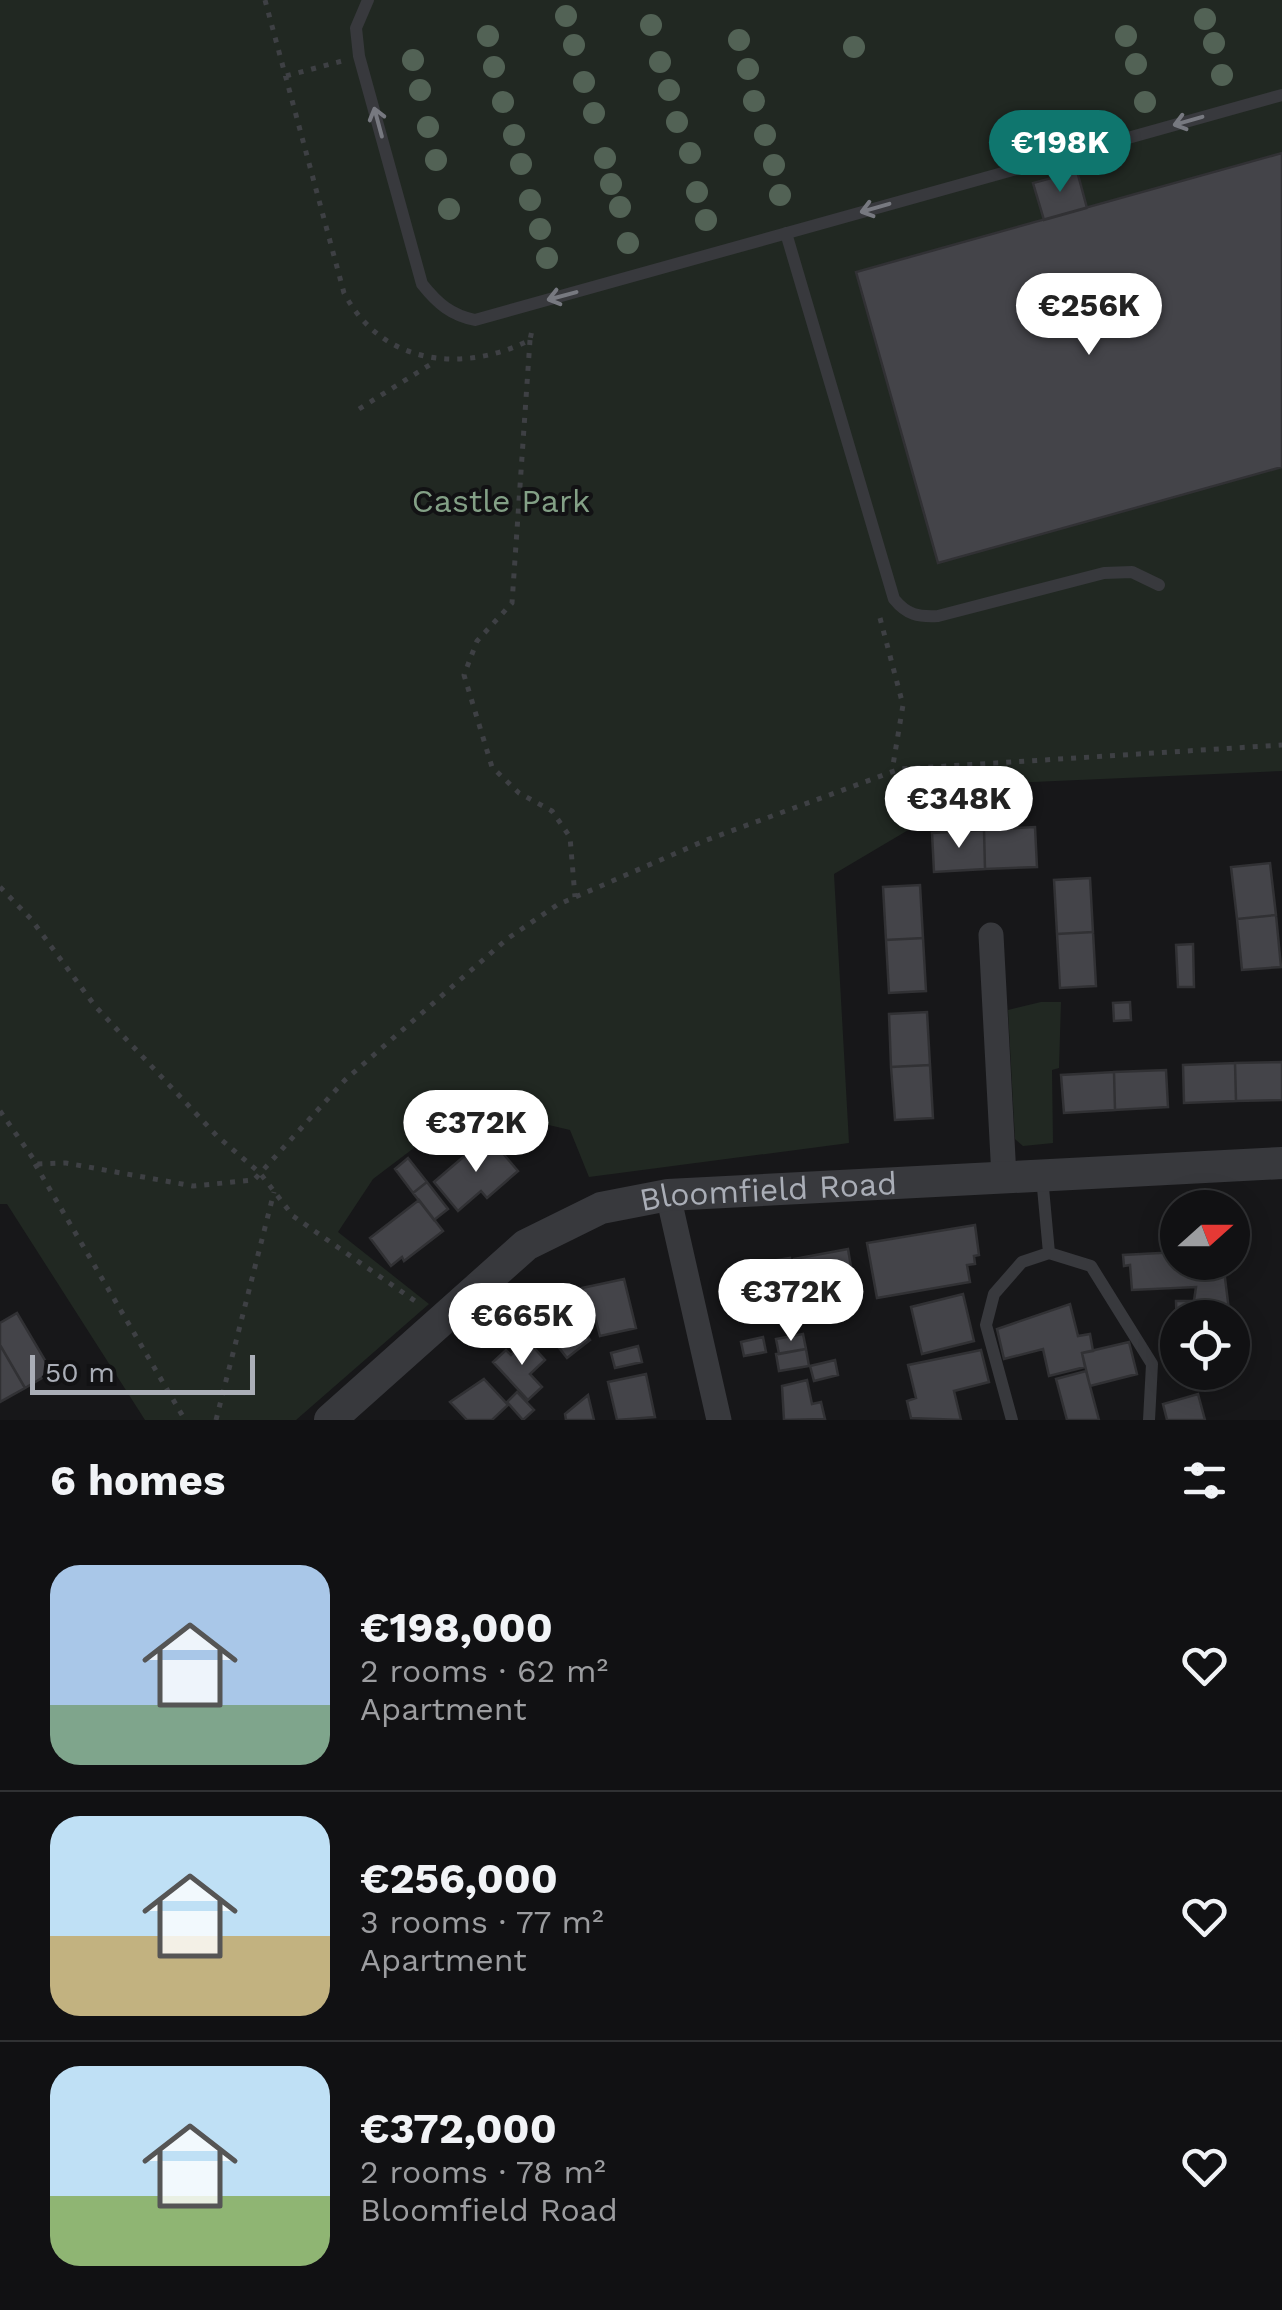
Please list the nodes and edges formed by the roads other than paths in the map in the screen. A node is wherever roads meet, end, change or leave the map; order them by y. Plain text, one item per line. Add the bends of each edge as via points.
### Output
1 (368, 0) edge
2 (1282, 95) edge
3 (786, 233) junction
4 (1159, 585) dead end
5 (991, 935) dead end
6 (1282, 1163) edge
7 (1042, 1175) junction
8 (1004, 1178) junction
9 (668, 1195) junction
10 (1049, 1253) junction
11 (330, 1420) edge
12 (718, 1420) edge
13 (1012, 1420) edge
14 (1149, 1420) edge

3 -> 1 lane via 475,320 437,304 422,284 359,56 356,28
2 -> 3 lane
3 - 4 lane via 894,599 904,611 938,616 1104,573 1132,572
5 - 8 street
6 - 7 street, Bloomfield Road
7 - 8 street, Bloomfield Road
7 - 10 lane
8 - 9 street, Bloomfield Road
9 - 11 street, Bloomfield Road via 601,1208 526,1245
9 - 12 street
10 - 13 lane via 1022,1262 994,1294 986,1325
10 - 14 lane via 1091,1266 1152,1364

